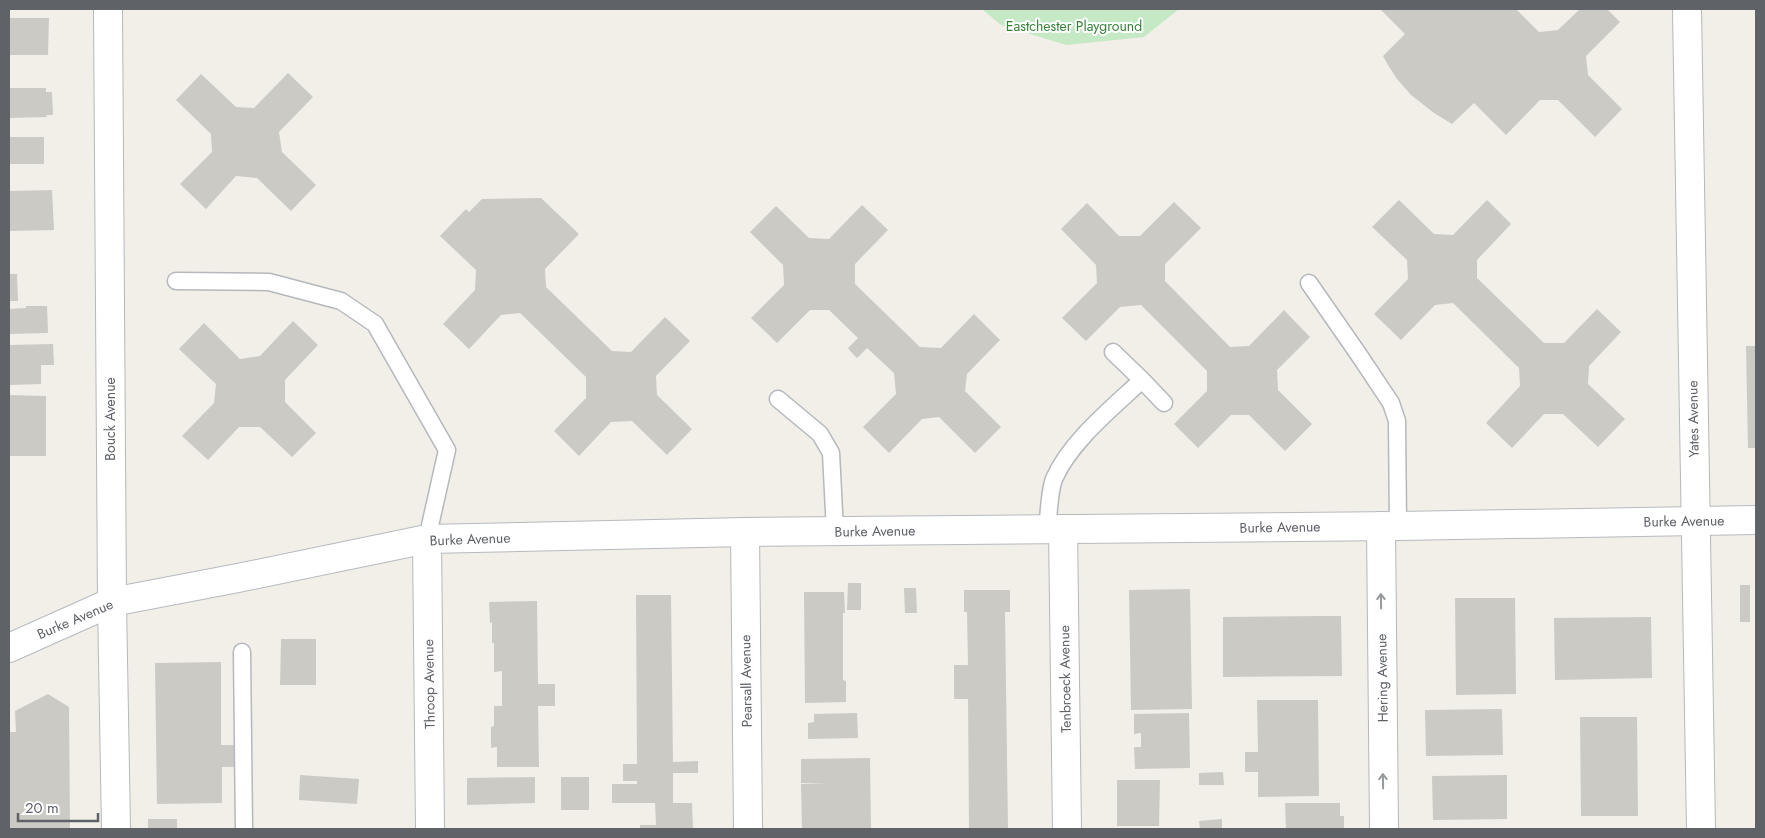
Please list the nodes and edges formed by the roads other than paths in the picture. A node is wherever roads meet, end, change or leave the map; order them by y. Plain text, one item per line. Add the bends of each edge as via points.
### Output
1 (108, 9) edge
2 (1687, 9) edge
3 (176, 281) dead end
4 (1309, 283) dead end
5 (1113, 352) dead end
6 (1142, 380) junction
7 (778, 399) dead end
8 (1164, 403) dead end
9 (1756, 520) edge
10 (1695, 521) junction
11 (1389, 526) junction
12 (1055, 529) junction
13 (834, 531) junction
14 (745, 532) junction
15 (427, 539) junction
16 (112, 602) junction
17 (9, 648) edge
18 (242, 652) dead end
19 (116, 829) edge
20 (244, 829) edge
21 (430, 829) edge
22 (748, 829) edge
23 (1067, 829) edge
24 (1384, 829) edge
25 (1701, 829) edge

1 - 16 street, Bouck Avenue
2 - 10 street, Yates Avenue
3 - 15 lane via 269,282 341,301 375,324 448,450
4 - 11 lane via 1391,404 1397,421
5 - 6 lane
6 - 8 lane
6 - 12 lane via 1068,455 1054,480
7 - 13 lane via 820,434 831,453
9 - 10 street, Burke Avenue
10 - 11 street, Burke Avenue
10 - 25 street, Yates Avenue
11 - 12 street, Burke Avenue
24 -> 11 street, Hering Avenue
12 - 13 street, Burke Avenue
12 - 23 street, Tenbroeck Avenue
13 - 14 street, Burke Avenue
14 - 15 street, Burke Avenue
14 - 22 street, Pearsall Avenue
15 - 16 street, Burke Avenue
15 - 21 street, Throop Avenue
16 - 17 street, Burke Avenue
16 - 19 street, Bouck Avenue
18 - 20 lane

